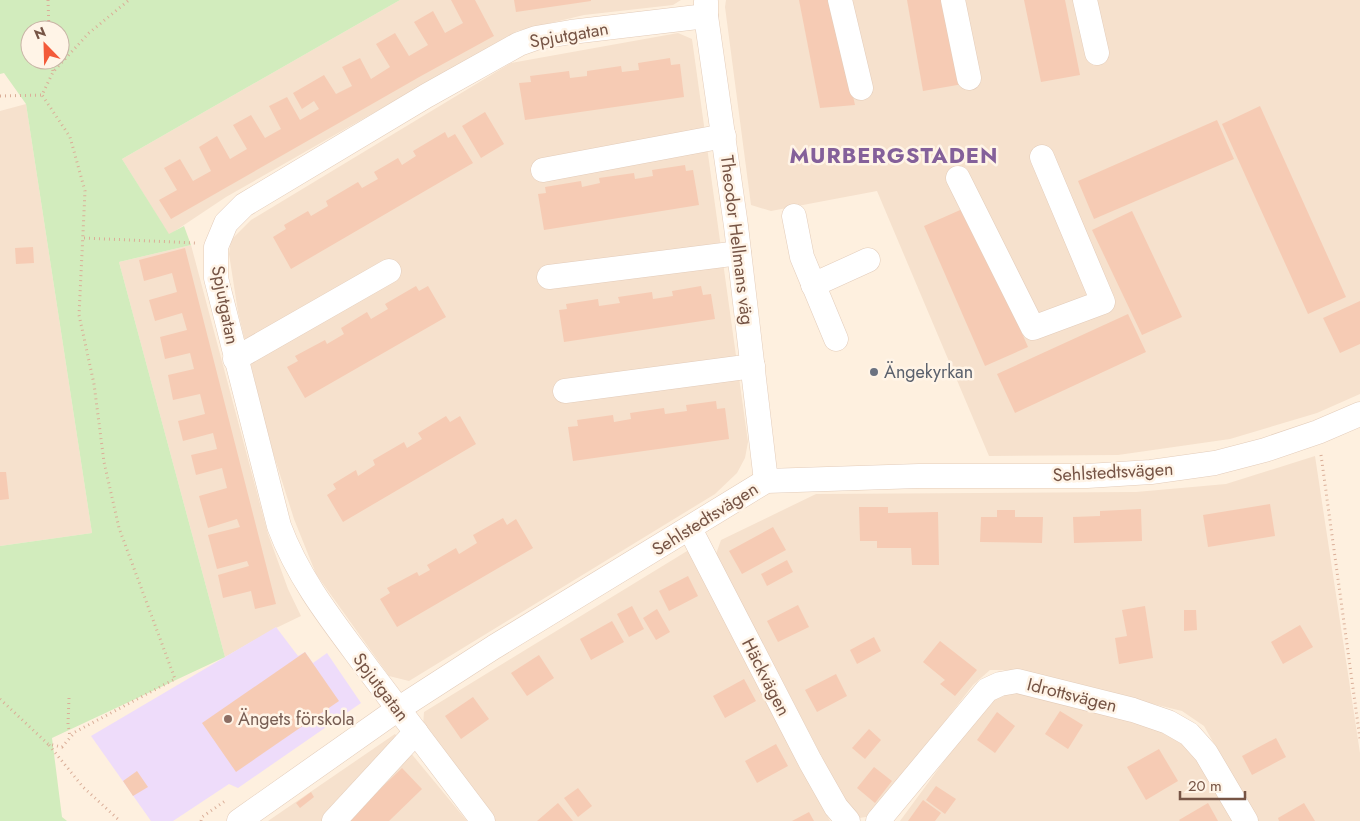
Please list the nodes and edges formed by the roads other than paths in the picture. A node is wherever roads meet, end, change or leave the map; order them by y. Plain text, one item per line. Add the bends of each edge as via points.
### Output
1 (840, 0) edge
2 (953, 0) edge
3 (1086, 0) edge
4 (706, 8) edge
5 (1097, 53) dead end
6 (969, 78) dead end
7 (861, 88) dead end
8 (724, 136) junction
9 (1042, 157) dead end
10 (543, 170) dead end
11 (958, 178) dead end
12 (794, 216) dead end
13 (740, 253) junction
14 (868, 260) dead end
15 (389, 271) dead end
16 (549, 277) dead end
17 (814, 285) junction
18 (836, 339) dead end
19 (235, 359) junction
20 (753, 366) junction
21 (565, 391) dead end
22 (1360, 414) edge
23 (766, 481) junction
24 (690, 529) junction
25 (398, 709) junction
26 (416, 732) junction
27 (239, 821) edge
28 (334, 821) edge
29 (483, 821) edge
30 (848, 821) edge
31 (878, 821) edge
32 (1246, 821) edge

1 - 7 street
2 - 6 street
3 - 5 street
4 - 8 street, Theodor Hellmans väg
4 - 19 street, Spjutgatan via 536,38 511,48 244,205 226,223 216,247 216,278
8 - 10 street
8 - 13 street, Theodor Hellmans väg
9 - 11 street via 1102,302 1033,328
12 - 17 street via 802,257
13 - 16 street
13 - 20 street, Theodor Hellmans väg
14 - 17 street
15 - 19 street
17 - 18 street
19 - 25 street, Spjutgatan via 279,526 289,552 335,626
20 - 21 street
20 - 23 street, Theodor Hellmans väg
22 - 23 street, Sehlstedtsvägen via 1265,450 1151,472 1087,476 910,476
23 - 24 street, Sehlstedtsvägen
24 - 25 street, Sehlstedtsvägen
24 - 30 street, Häckvägen via 810,761
25 - 26 street, Spjutgatan
25 - 27 street, Sehlstedtsvägen
26 - 28 street
26 - 29 street, Spjutgatan
31 - 32 street, Idrottsvägen via 987,690 1017,682 1133,710 1168,722 1189,734 1206,753

